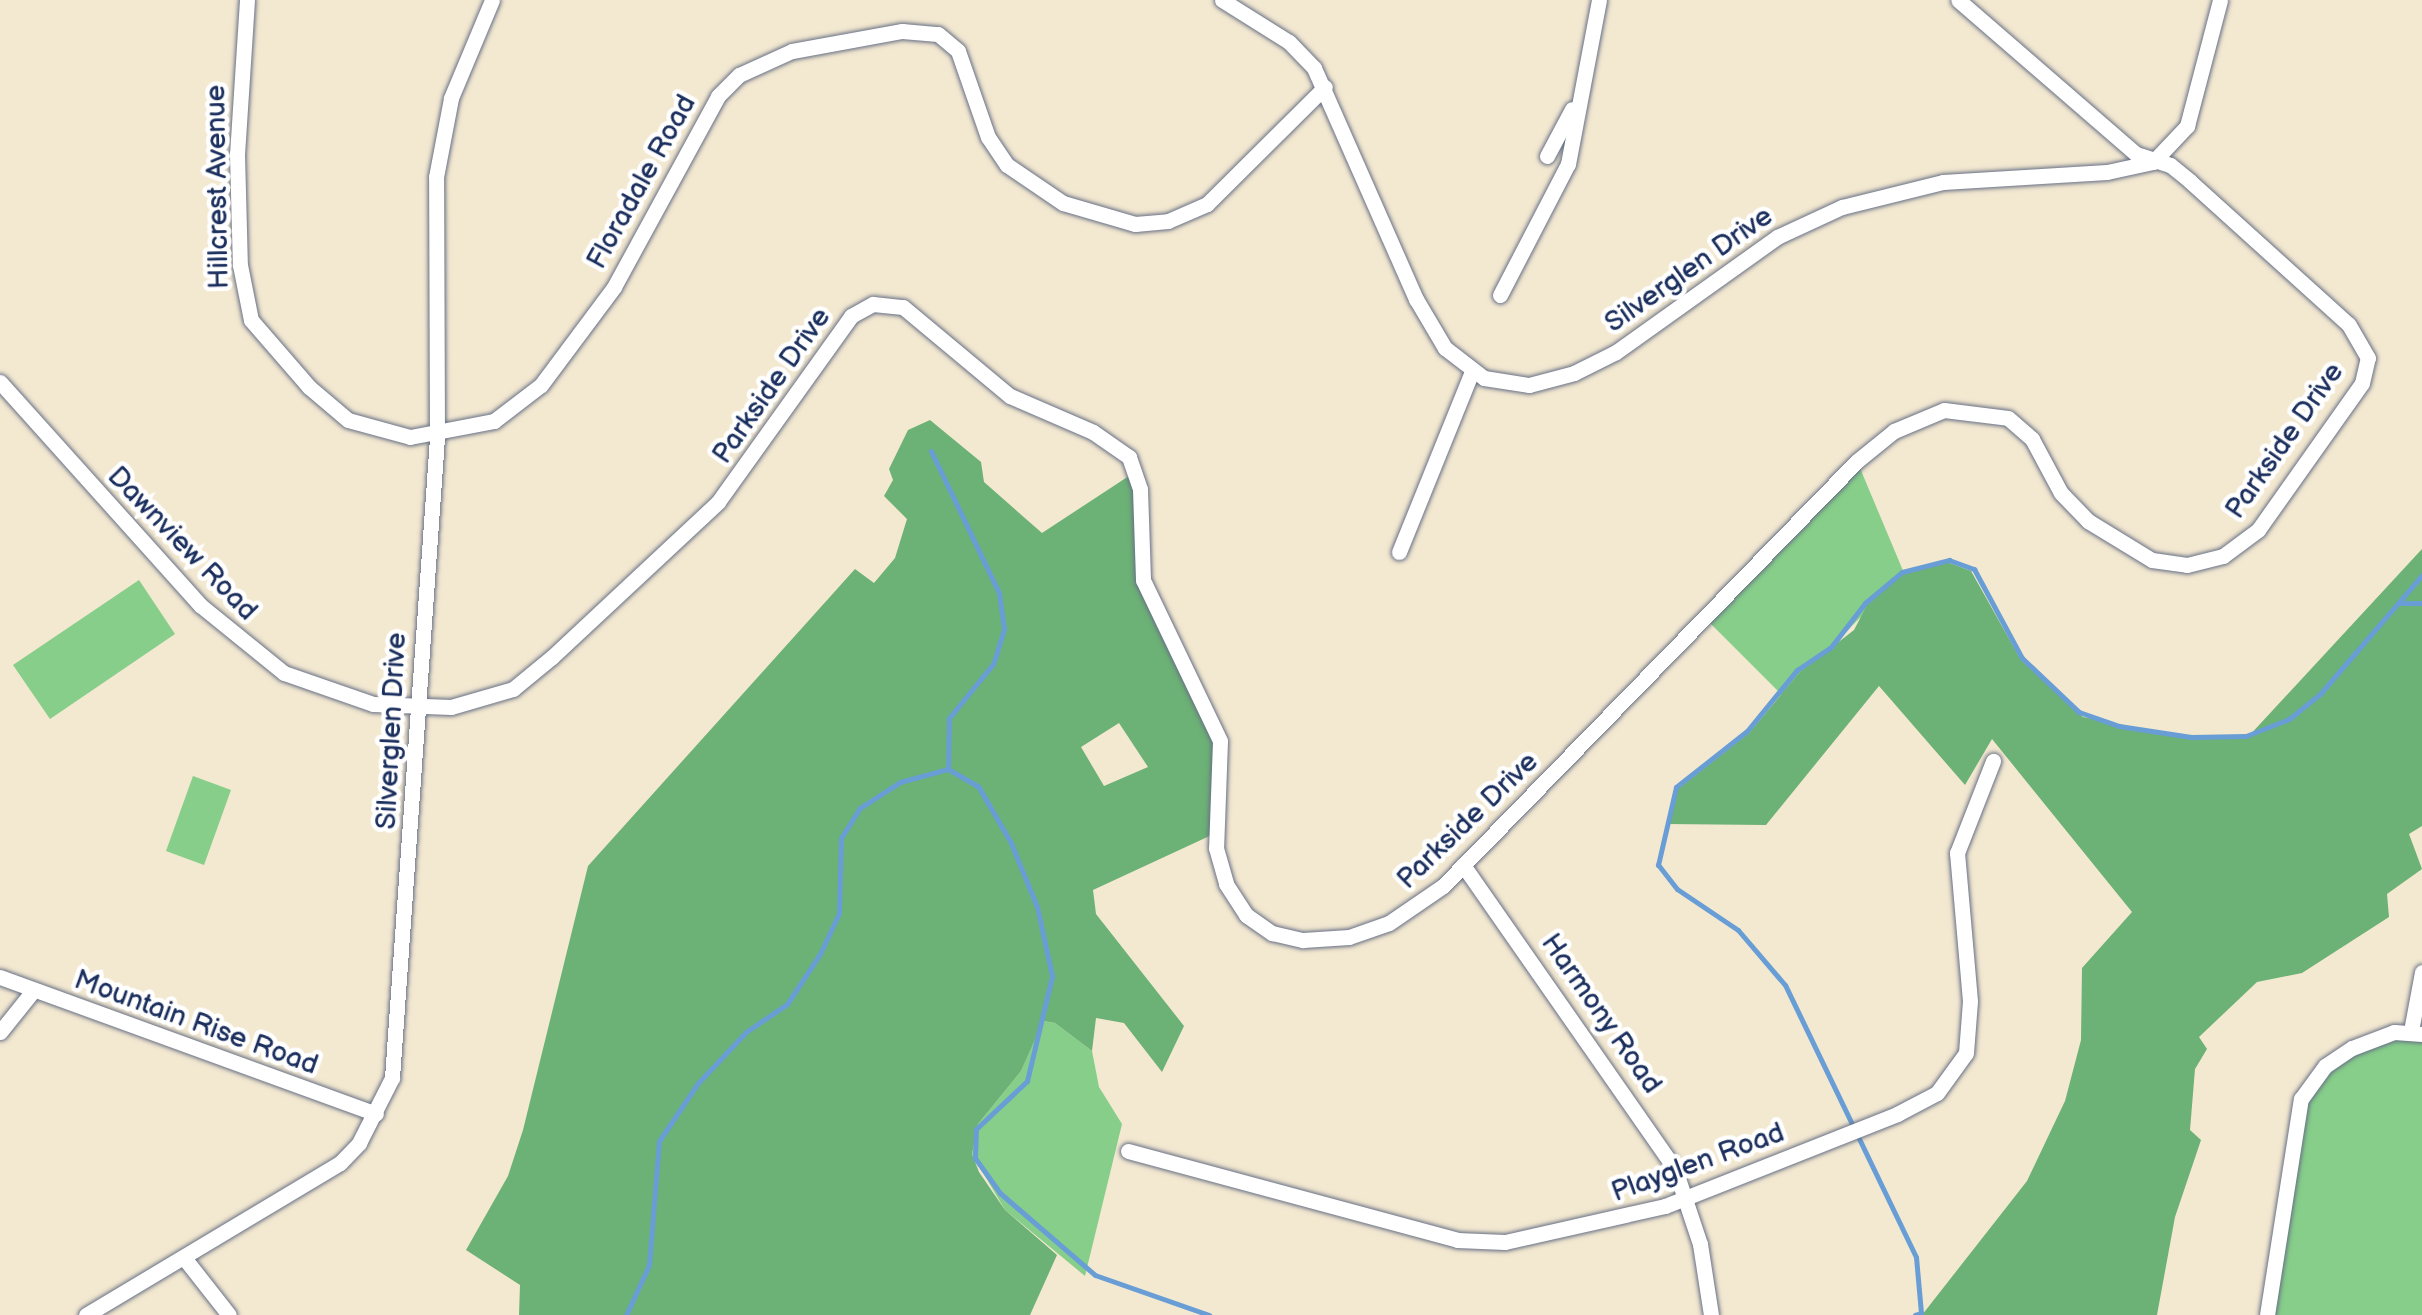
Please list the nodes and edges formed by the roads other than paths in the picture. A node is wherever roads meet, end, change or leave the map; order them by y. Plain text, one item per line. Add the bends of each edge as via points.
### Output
1 (247, 0) edge
2 (492, 0) edge
3 (1222, 0) edge
4 (1599, 0) edge
5 (1958, 0) edge
6 (2220, 0) edge
7 (1325, 87) junction
8 (1578, 97) junction
9 (1547, 156) dead end
10 (2153, 162) junction
11 (1500, 295) dead end
12 (1472, 371) junction
13 (0, 382) edge
14 (437, 437) junction
15 (1399, 552) dead end
16 (417, 708) junction
17 (1993, 761) dead end
18 (1463, 865) junction
19 (2422, 972) edge
20 (0, 977) edge
21 (32, 992) junction
22 (0, 1032) edge
23 (2417, 1032) edge
24 (376, 1114) junction
25 (1128, 1152) dead end
26 (1687, 1198) junction
27 (184, 1258) junction
28 (86, 1315) edge
29 (230, 1315) edge
30 (1711, 1315) edge
31 (2268, 1315) edge

1 - 14 street, Hillcrest Avenue via 236,154 240,265 251,320 298,376 348,420 381,434
2 - 14 street, Silverglen Drive via 460,70 440,147 433,225
3 - 7 street via 1289,42
4 - 8 street
5 - 10 street, Parkside Drive
6 - 10 street via 2187,126
7 - 12 street via 1416,300 1445,348
7 - 14 street, Floradale Road via 1207,204 1168,221 1135,224 1063,202 1007,165 988,137 958,51 938,34 902,30 792,50 739,76 718,96 622,274 541,384 494,421
8 - 9 street
8 - 11 street via 1568,164
10 - 12 street, Silverglen Drive via 2107,172 1943,182 1842,207 1778,237 1677,313 1574,373 1514,385
10 - 18 street, Parkside Drive via 2190,181 2364,346 2362,382 2258,530 2202,562 2152,560 2072,506 2032,439 2008,418 1965,408 1920,418 1857,461
12 - 15 street
13 - 16 street, Dawnview Road via 151,555 248,647 320,689
14 - 16 street, Silverglen Drive
16 - 18 street, Parkside Drive via 473,704 523,682 718,502 851,316 886,304 916,312 1010,396 1092,432 1129,457 1140,488 1143,580 1217,730 1216,848 1226,884 1246,915 1283,936 1349,937 1423,904
16 - 24 street, Silverglen Drive via 400,1040
17 - 26 street, Playglen Road via 1956,853 1970,1001 1966,1053 1937,1093
18 - 26 street, Harmony Road via 1648,1124
19 - 23 street
20 - 21 street, Mountain Rise Road
21 - 22 street
21 - 24 street, Mountain Rise Road
23 - 31 street via 2370,1040 2332,1061 2301,1099
24 - 27 street, Silverglen Drive via 340,1164
25 - 26 street, Playglen Road via 1469,1242 1529,1239
26 - 30 street, Harmony Road
27 - 28 street, Silverglen Drive
27 - 29 street

